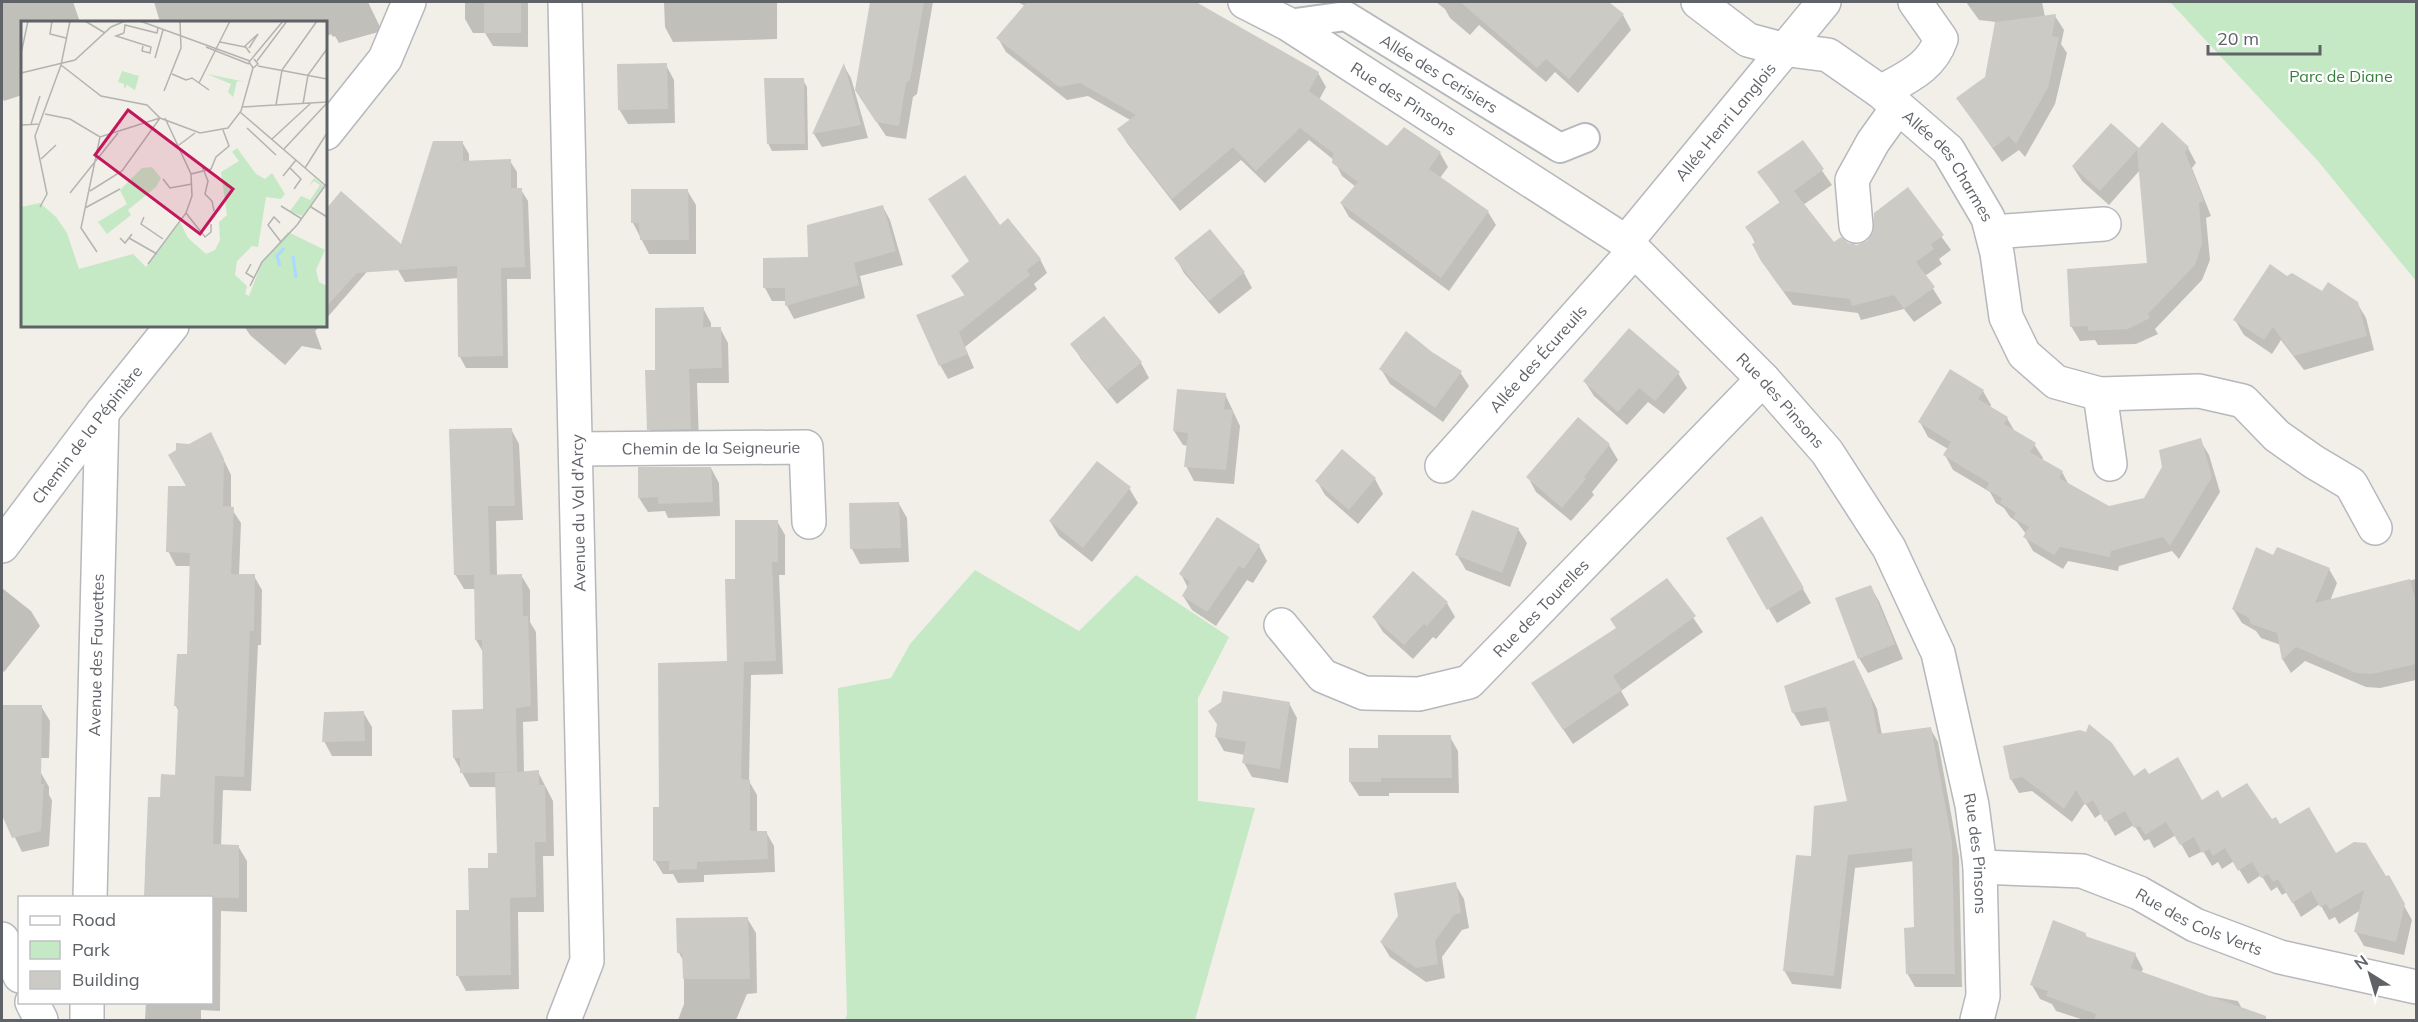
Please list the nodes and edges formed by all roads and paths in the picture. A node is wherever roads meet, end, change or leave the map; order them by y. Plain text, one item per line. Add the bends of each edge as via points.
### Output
1 (409, 2) edge
2 (565, 2) edge
3 (1245, 2) edge
4 (1698, 2) edge
5 (1824, 2) edge
6 (1915, 2) edge
7 (1288, 24) junction
8 (1782, 49) junction
9 (1889, 99) junction
10 (327, 132) edge
11 (1585, 138) dead end
12 (2104, 224) dead end
13 (1856, 226) dead end
14 (1992, 232) junction
15 (1630, 247) junction
16 (171, 327) edge
17 (1762, 379) junction
18 (2100, 394) junction
19 (102, 413) junction
20 (576, 449) junction
21 (2110, 464) dead end
22 (1442, 466) dead end
23 (808, 522) dead end
24 (2375, 528) dead end
25 (2, 546) edge
26 (1281, 625) dead end
27 (1980, 867) junction
28 (90, 896) edge
29 (2, 939) edge
30 (18, 972) edge
31 (2416, 987) edge
32 (33, 1004) edge
33 (87, 1004) edge
34 (40, 1020) edge
35 (87, 1020) edge
36 (564, 1020) edge
37 (1977, 1020) edge

1 - 10 street via 385,58
2 - 20 street, Avenue du Val d'Arcy
3 - 7 street, Rue des Pinsons
4 - 8 street, Allée des Charmes via 1748,40
5 - 8 street, Allée Henri Langlois
6 - 9 street, Allée des Charmes via 1941,39 1936,54
7 - 11 street, Allée des Cerisiers via 1346,16 1560,148
7 - 15 street, Rue des Pinsons
8 - 9 street, Allée des Charmes via 1828,55
8 - 15 street, Allée Henri Langlois
9 - 13 street, Allée des Charmes via 1873,142 1852,180
9 - 14 street, Allée des Charmes via 1948,150 1988,218
12 - 14 street, Allée des Charmes
14 - 18 street, Allée des Charmes via 2006,317 2024,354 2056,382
15 - 17 street, Rue des Pinsons
15 - 22 street, Allée des Écureuils
16 - 19 street, Chemin de la Pépinière
17 - 26 street, Rue des Tourelles via 1469,682 1419,694 1364,693 1323,676
17 - 27 street, Rue des Pinsons via 1827,452 1889,548 1938,653 1972,805
18 - 21 street
18 - 24 street, Allée des Charmes via 2199,391 2243,401 2277,436 2351,484
19 - 25 street, Chemin de la Pépinière
19 - 28 street, Avenue des Fauvettes
20 - 23 street, Chemin de la Seigneurie via 806,447
20 - 36 street, Avenue du Val d'Arcy via 587,961
27 - 31 street, Rue des Cols Verts via 2082,871 2139,893 2196,925 2280,957
27 - 37 street, Rue des Pinsons via 1983,996
29 - 30 street
32 - 34 street
33 - 35 street

